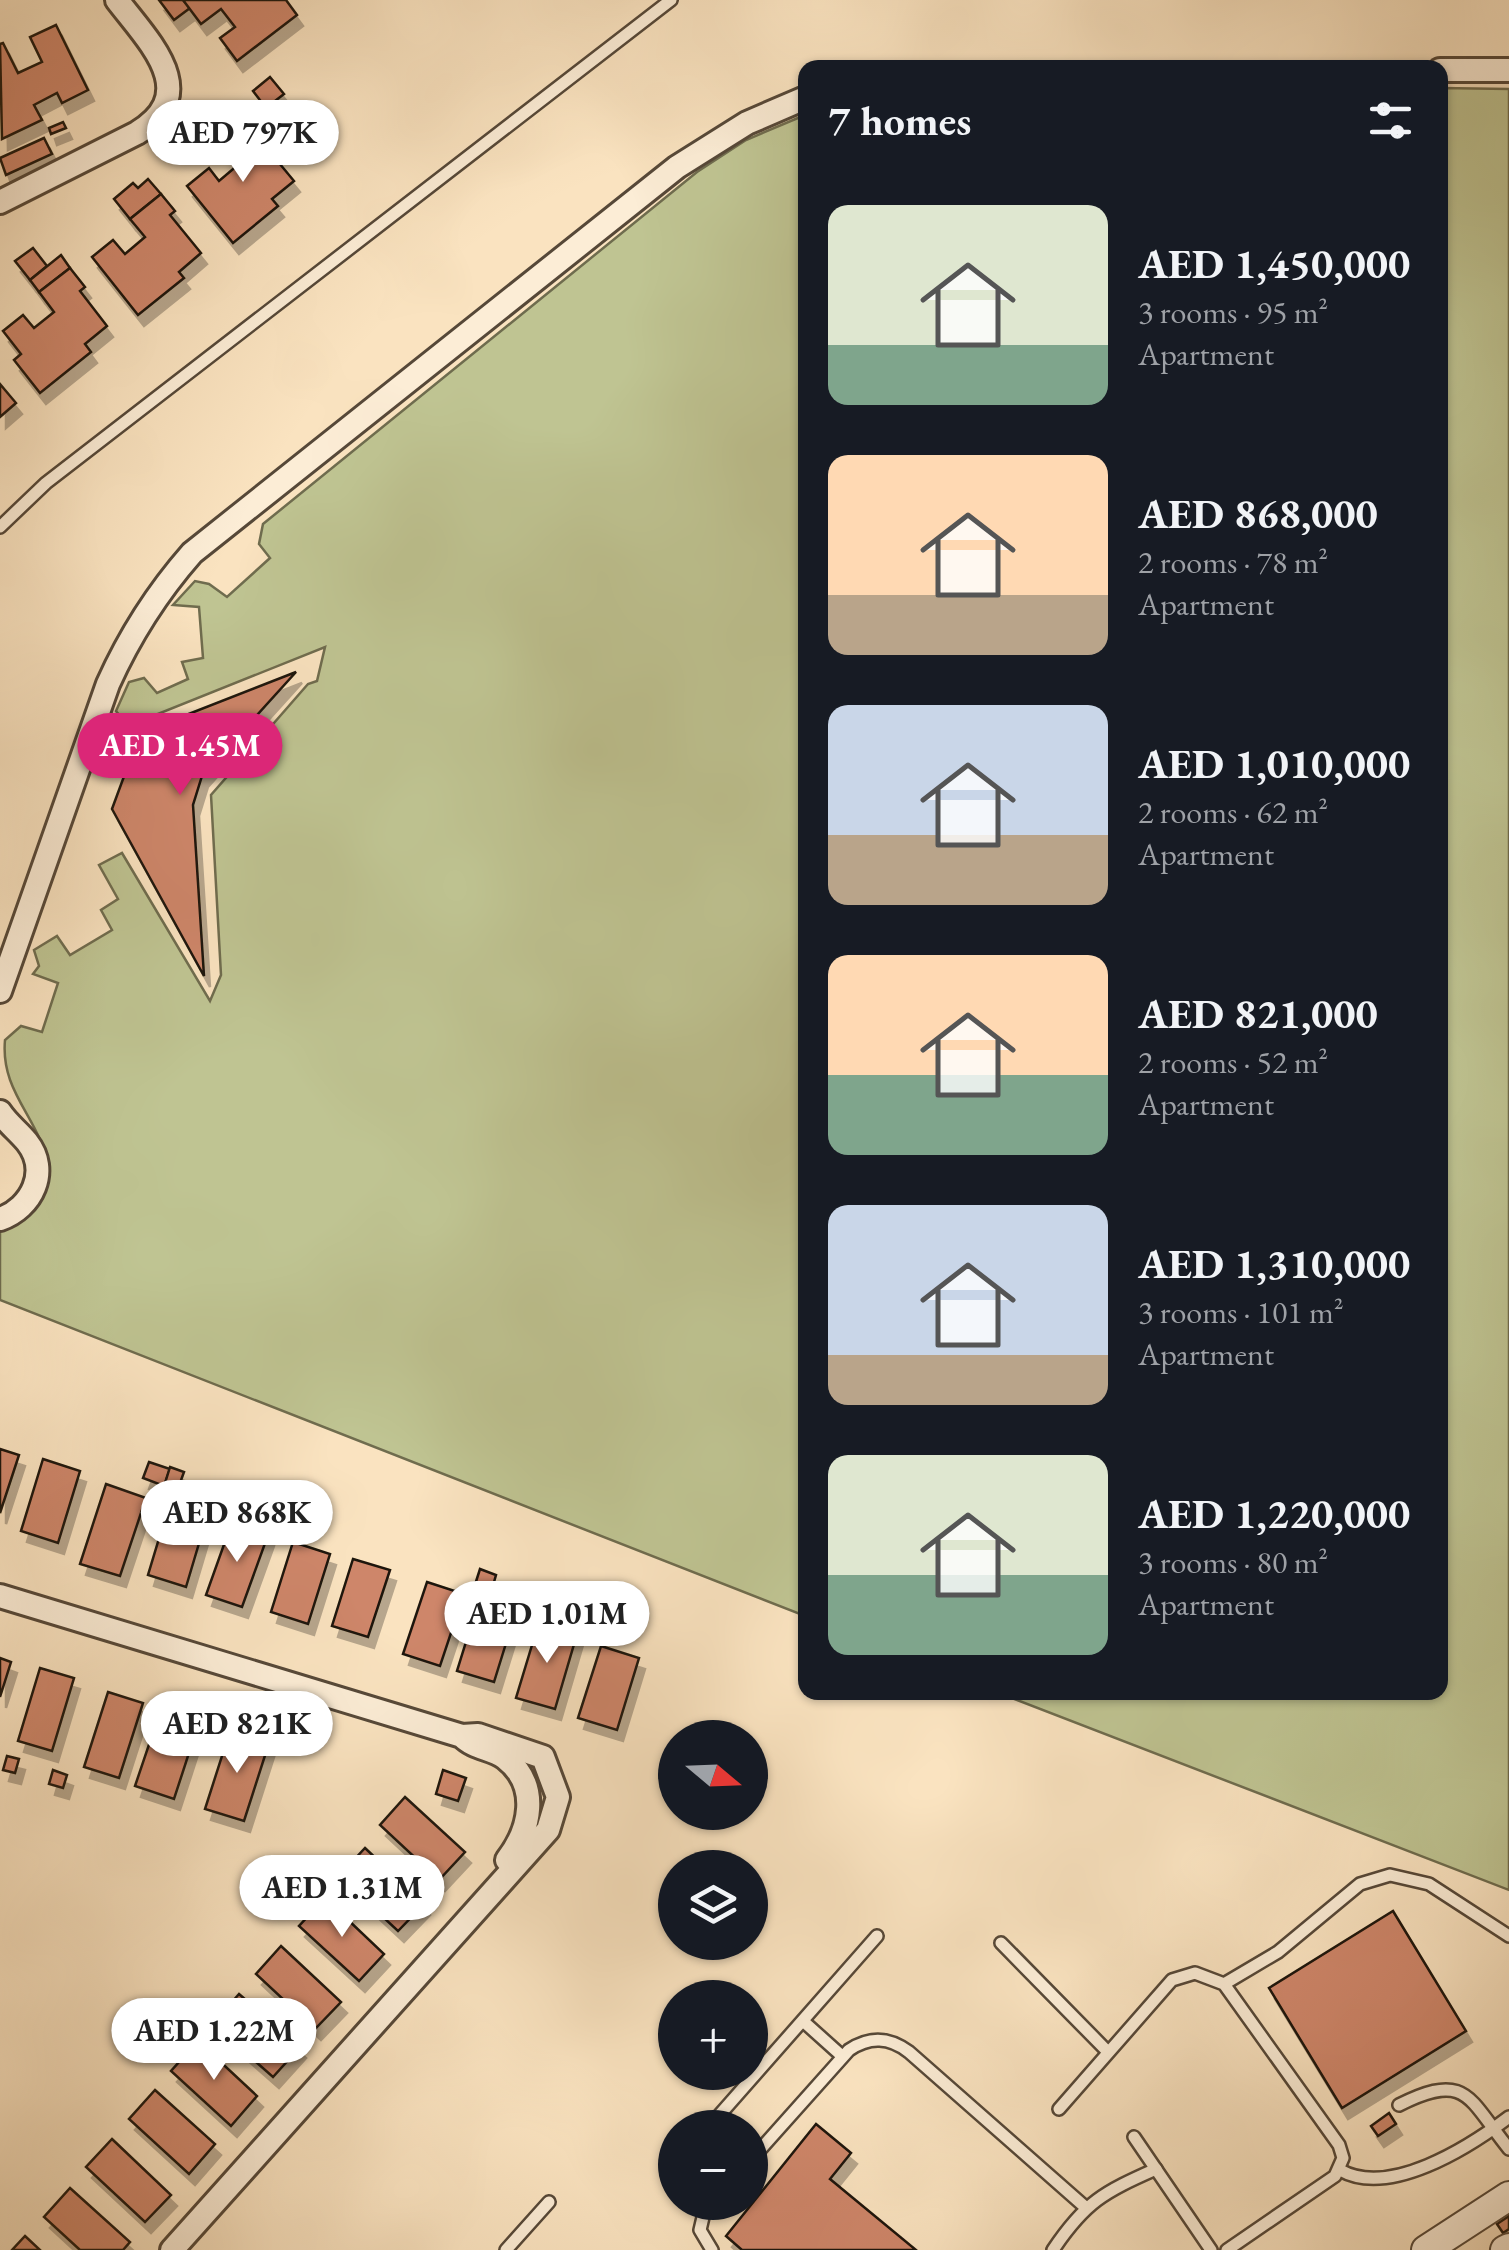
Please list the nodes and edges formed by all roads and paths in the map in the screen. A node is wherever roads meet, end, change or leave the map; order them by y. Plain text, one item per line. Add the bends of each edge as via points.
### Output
1 (118, 0) edge
2 (671, 0) edge
3 (1448, 70) edge
4 (1509, 70) edge
5 (798, 101) edge
6 (0, 202) edge
7 (0, 527) edge
8 (0, 991) edge
9 (0, 1112) edge
10 (0, 1219) edge
11 (0, 1596) edge
12 (878, 1936) dead end
13 (1509, 1936) edge
14 (1000, 1943) dead end
15 (1224, 1984) junction
16 (803, 2020) junction
17 (1108, 2052) junction
18 (842, 2056) junction
19 (1399, 2105) dead end
20 (1059, 2109) dead end
21 (724, 2110) edge
22 (1509, 2117) edge
23 (1494, 2129) junction
24 (1134, 2137) dead end
25 (768, 2140) edge
26 (1509, 2149) edge
27 (1156, 2169) junction
28 (1340, 2170) junction
29 (1509, 2196) edge
30 (549, 2202) dead end
31 (1084, 2206) junction
32 (702, 2220) edge
33 (172, 2250) edge
34 (506, 2250) edge
35 (712, 2250) edge
36 (1053, 2250) edge
37 (1211, 2250) edge
38 (1227, 2250) edge
39 (1426, 2250) edge

1 - 6 street via 166,69 165,107 137,133
2 - 7 lane via 46,483
3 - 4 street
5 - 8 street via 676,166 192,554 130,636 108,684
9 - 10 street via 34,1152 38,1176 25,1204
11 - 33 street via 462,1736 505,1758 528,1802 524,1834 490,1892
12 - 16 lane
13 - 15 lane via 1429,1884 1390,1876 1360,1884 1278,1952
14 - 17 lane
15 - 17 lane via 1195,1973 1172,1980
15 - 28 lane via 1339,2145
16 - 18 lane
16 - 21 lane
17 - 20 lane
18 - 25 lane
18 - 31 lane via 873,2039 899,2044
19 - 23 lane via 1450,2088 1470,2099
22 - 23 lane
23 - 26 lane
23 - 28 lane via 1390,2181 1364,2181
24 - 27 lane
27 - 31 lane
27 - 37 lane
28 - 38 lane
29 - 39 street
30 - 34 lane
31 - 36 lane
32 - 35 lane via 700,2230

